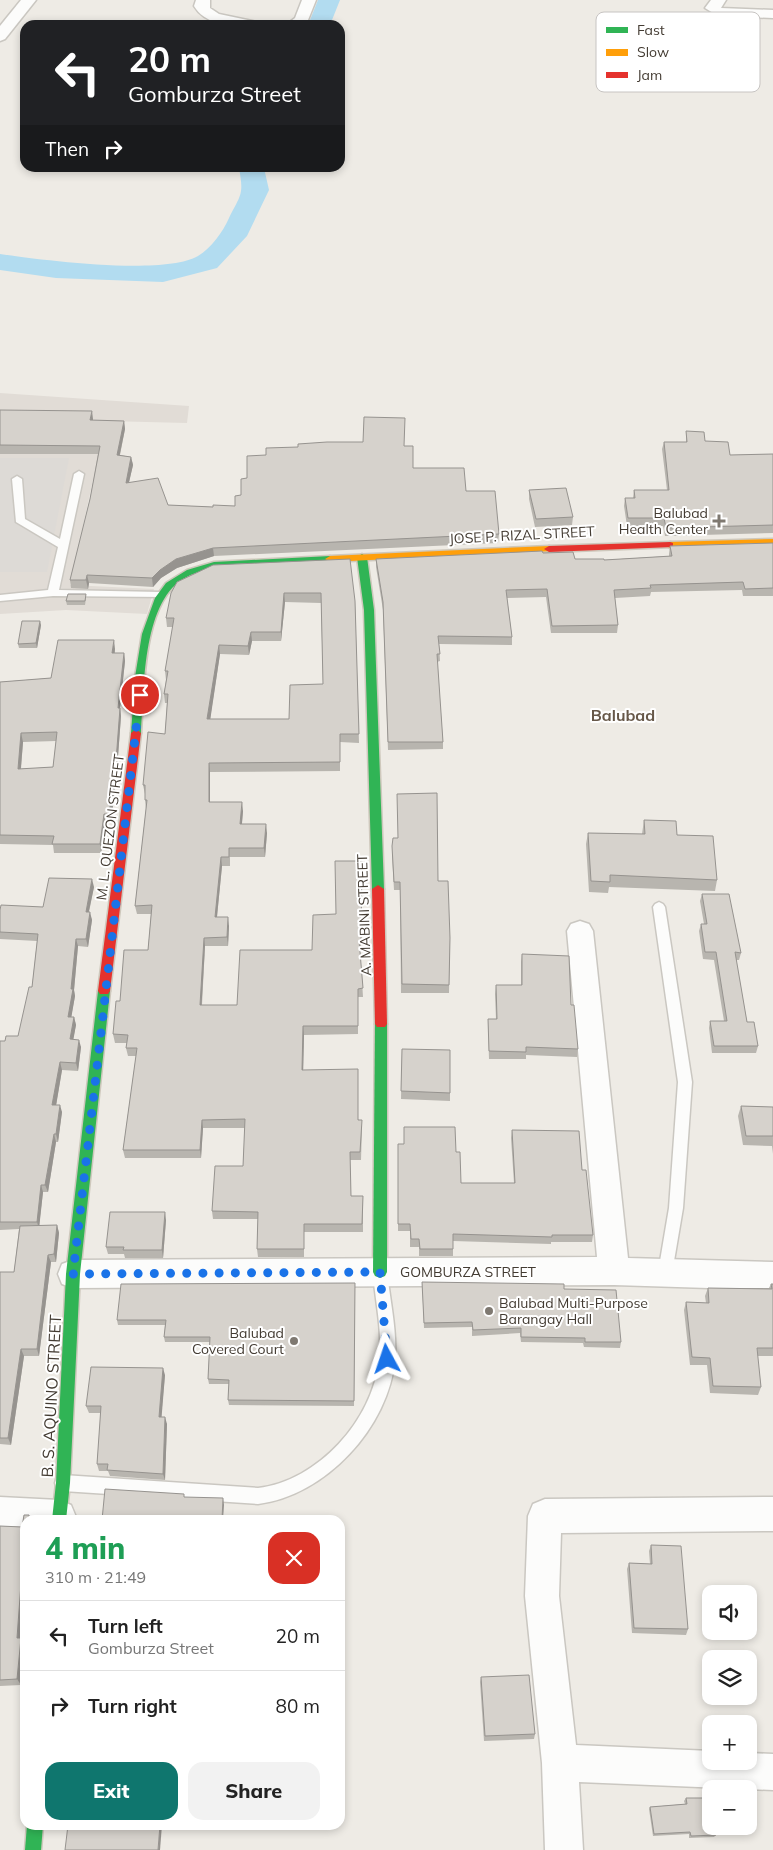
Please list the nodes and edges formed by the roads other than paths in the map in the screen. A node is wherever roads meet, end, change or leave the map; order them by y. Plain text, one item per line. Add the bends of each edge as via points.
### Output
1 (30, 0) edge
2 (203, 0) edge
3 (309, 0) edge
4 (719, 0) edge
5 (718, 12) edge
6 (760, 14) edge
7 (773, 14) edge
8 (230, 20) edge
9 (301, 20) edge
10 (0, 36) edge
11 (79, 474) dead end
12 (18, 479) dead end
13 (773, 542) edge
14 (63, 545) junction
15 (362, 557) junction
16 (53, 593) junction
17 (161, 595) junction
18 (0, 598) edge
19 (659, 907) dead end
20 (580, 932) dead end
21 (614, 1271) junction
22 (380, 1272) junction
23 (665, 1273) junction
24 (73, 1274) junction
25 (773, 1276) edge
26 (63, 1483) junction
27 (0, 1514) edge
28 (773, 1514) edge
29 (59, 1515) edge
30 (20, 1516) edge
31 (560, 1763) junction
32 (773, 1772) edge
33 (35, 1830) edge
34 (33, 1850) edge
35 (564, 1850) edge

1 - 10 street
2 - 8 street via 201,6 209,15
3 - 9 street
4 - 5 street via 712,8
6 - 7 street
11 - 14 lane
12 - 14 lane via 20,520
13 - 15 street, JOSE P. RIZAL STREET
14 - 16 lane
15 - 17 street, M. L. QUEZON STREET via 214,564 169,584
15 - 22 street, A. MABINI STREET via 369,610 381,969
16 - 17 lane
16 - 18 lane
17 - 24 street, M. L. QUEZON STREET via 150,619 143,656
19 - 23 lane via 685,1082 676,1208
20 - 21 street
21 - 22 street, GOMBURZA STREET
21 - 23 street, GOMBURZA STREET
22 - 24 street, GOMBURZA STREET
22 - 26 lane via 387,1359 381,1386 370,1412 348,1445 313,1475 284,1491 258,1496
23 - 25 street, GOMBURZA STREET
24 - 26 street, B. S. AQUINO STREET
26 - 29 street, B. S. AQUINO STREET
27 - 30 street
28 - 31 street via 545,1516 542,1596
31 - 32 street
31 - 35 street
33 - 34 street

